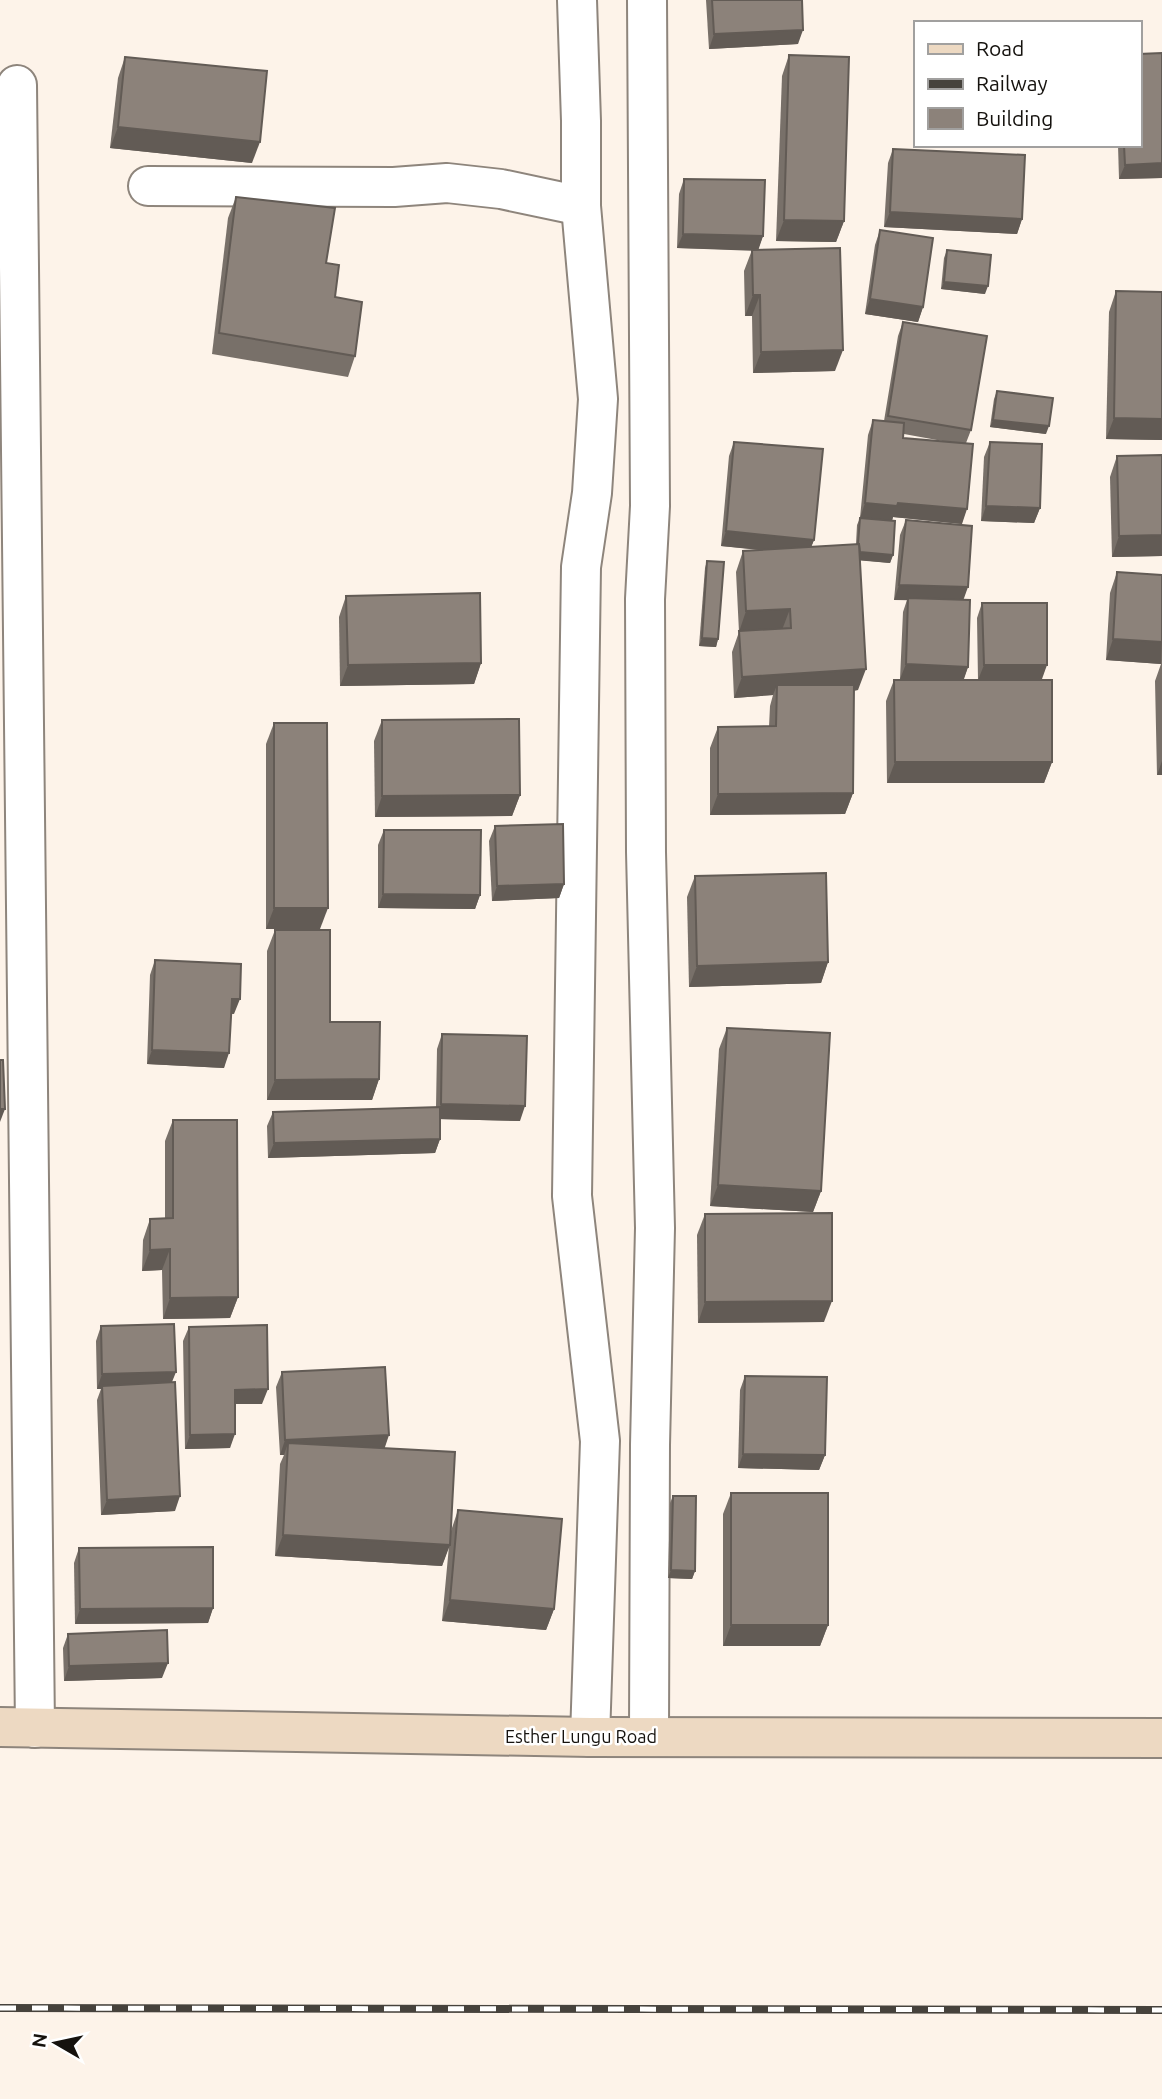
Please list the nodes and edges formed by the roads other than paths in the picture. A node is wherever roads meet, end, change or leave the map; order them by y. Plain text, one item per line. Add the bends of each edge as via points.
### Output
1 (577, 0) edge
2 (647, 0) edge
3 (17, 85) dead end
4 (148, 186) dead end
5 (581, 206) junction
6 (18, 1728) edge
7 (649, 1736) junction
8 (590, 1737) junction
9 (1162, 1738) edge

1 - 5 street
2 - 7 street via 650,506 645,600 646,839 655,1228
3 - 6 street
4 - 5 street via 447,183
5 - 8 street via 598,398 592,493 581,567 572,1196 600,1441
6 - 8 street, Esther Lungu Road
7 - 8 street, Esther Lungu Road
7 - 9 street, Esther Lungu Road

